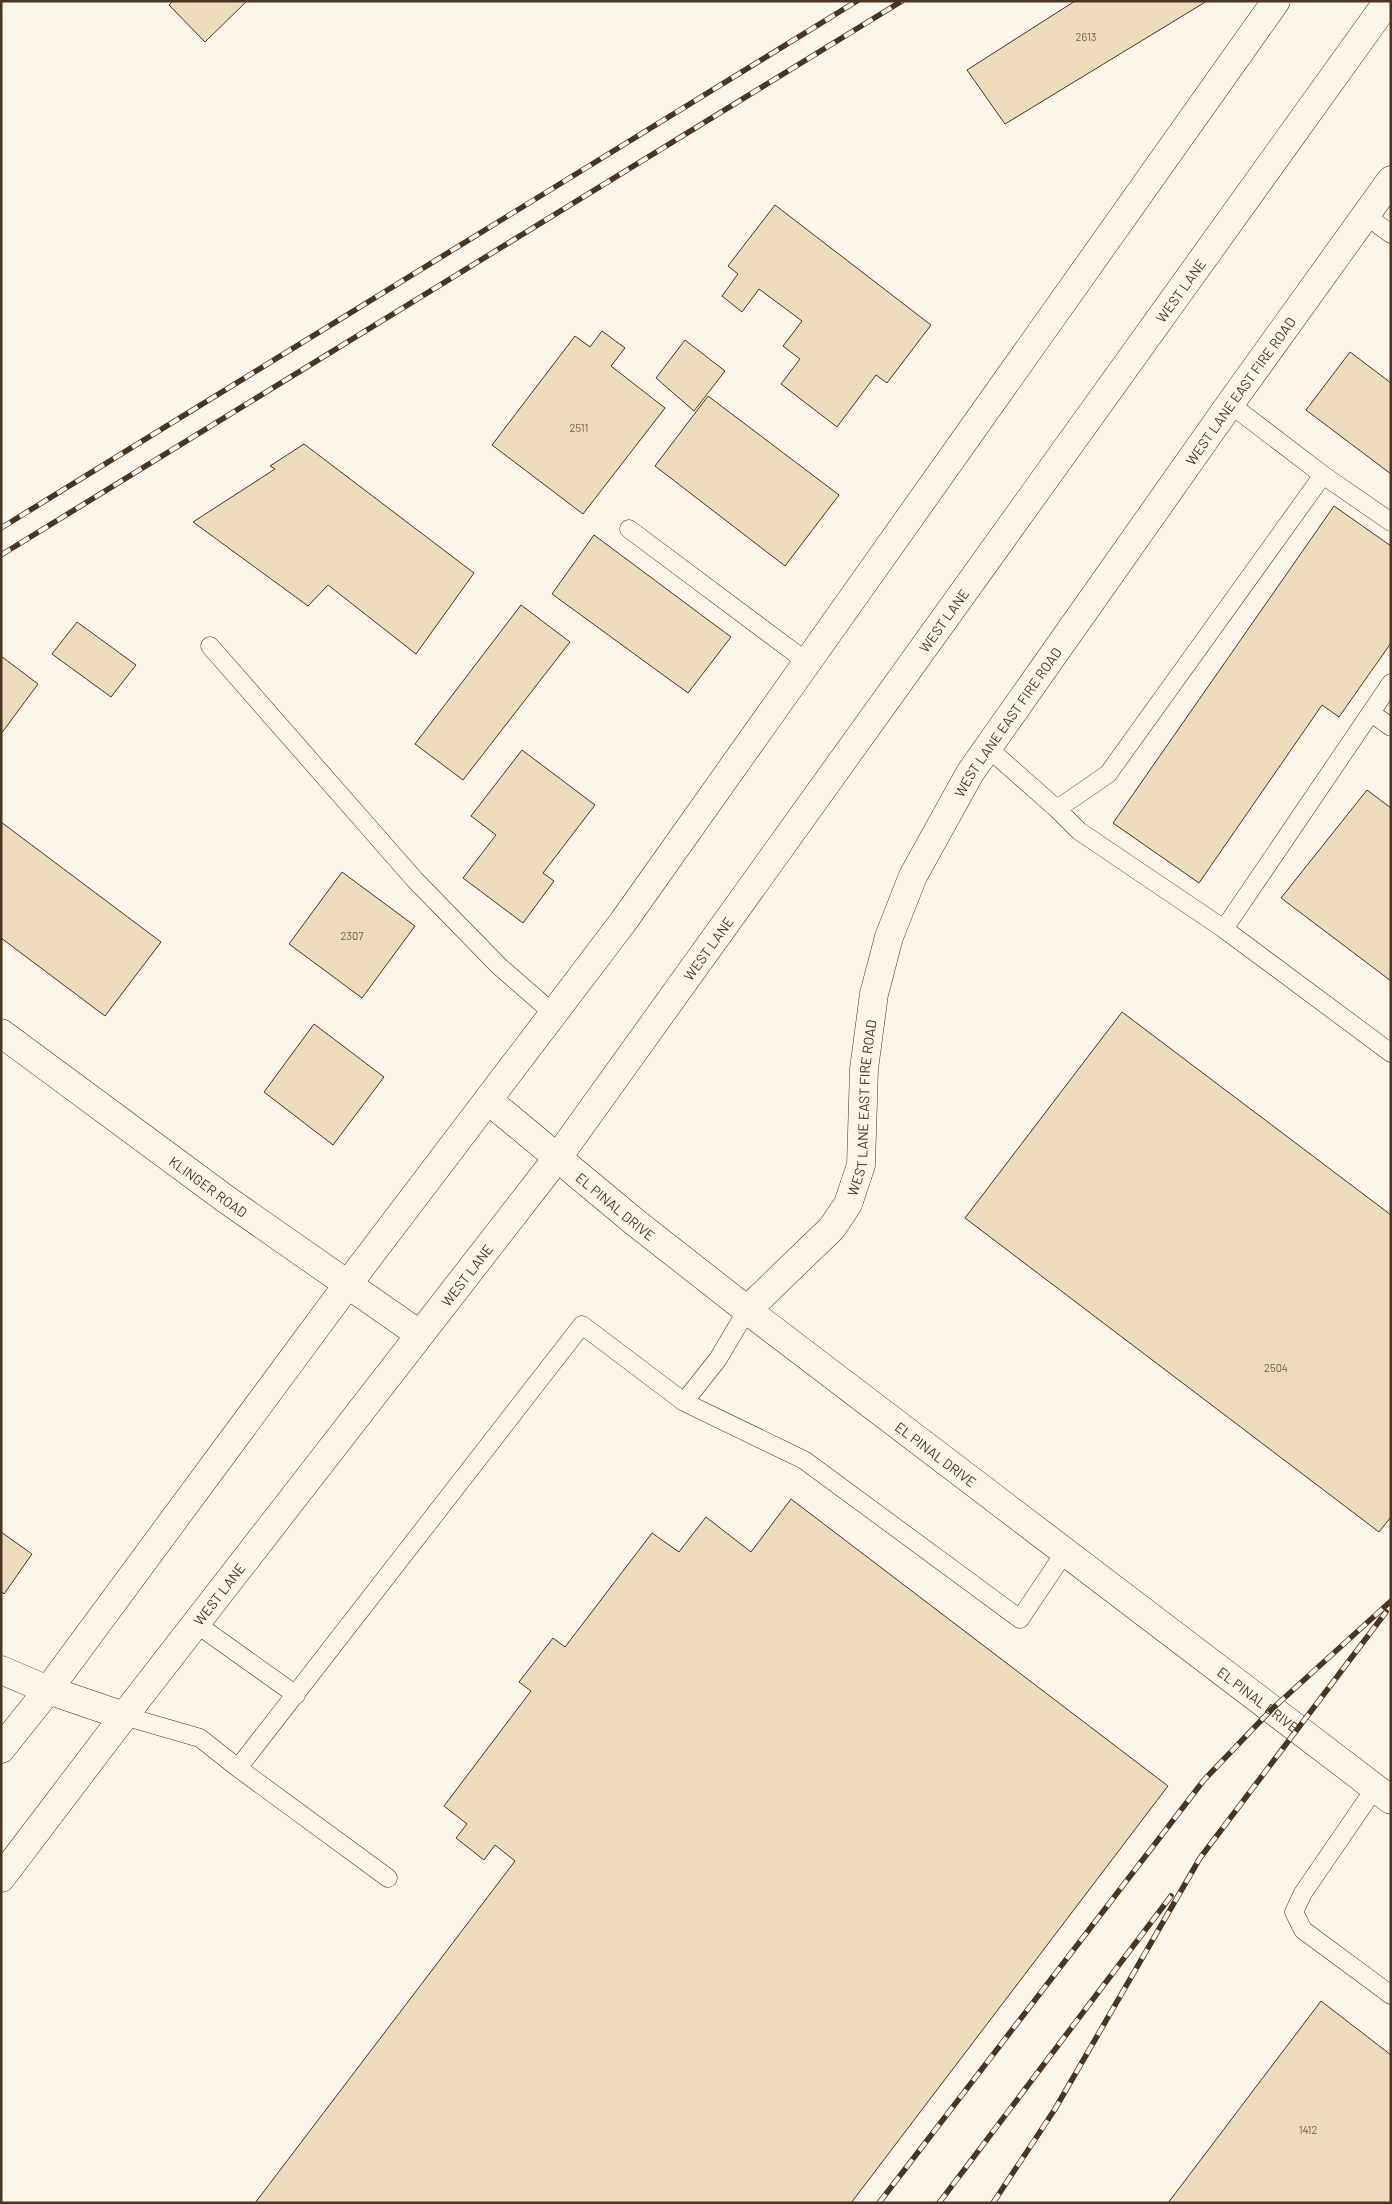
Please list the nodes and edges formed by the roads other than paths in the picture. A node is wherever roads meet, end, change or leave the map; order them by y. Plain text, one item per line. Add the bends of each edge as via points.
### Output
1 (1276, 1) edge
2 (1388, 1) edge
3 (1391, 180) edge
4 (1365, 215) junction
5 (1391, 234) edge
6 (1230, 404) junction
7 (1323, 475) junction
8 (1391, 522) edge
9 (629, 528) dead end
10 (210, 646) dead end
11 (808, 662) junction
12 (1391, 683) edge
13 (1370, 713) junction
14 (1391, 728) edge
15 (988, 748) junction
16 (1057, 809) junction
17 (1224, 929) junction
18 (554, 1014) junction
19 (1, 1033) edge
20 (1391, 1053) edge
21 (488, 1100) junction
22 (558, 1157) junction
23 (348, 1284) junction
24 (747, 1310) junction
25 (419, 1334) junction
26 (684, 1402) junction
27 (1065, 1552) junction
28 (195, 1624) junction
29 (1, 1670) edge
30 (48, 1690) junction
31 (296, 1695) junction
32 (124, 1716) junction
33 (1, 1749) edge
34 (238, 1768) junction
35 (1383, 1794) edge
36 (1, 1878) edge
37 (388, 1878) dead end
38 (1391, 1995) edge

1 - 11 main road
2 - 22 main road, WEST LANE
3 - 4 main road, WEST LANE EAST FIRE ROAD
4 - 5 lane
4 - 6 main road, WEST LANE EAST FIRE ROAD
6 - 7 lane
6 - 15 main road, WEST LANE EAST FIRE ROAD
7 - 8 lane
7 - 16 lane via 1108,774
9 - 11 lane
10 - 18 lane via 415,880 499,966
11 - 18 main road
12 - 13 lane
13 - 14 lane
13 - 17 lane
15 - 16 lane
15 - 24 main road, WEST LANE EAST FIRE ROAD via 970,773 913,876 889,937 874,994 864,1069 861,1165 848,1204 832,1228
16 - 17 lane via 1079,831
17 - 20 lane
18 - 21 main road
19 - 23 main road, KLINGER ROAD via 227,1200
21 - 22 main road, EL PINAL DRIVE
21 - 23 main road
22 - 24 main road, EL PINAL DRIVE
22 - 25 main road, WEST LANE
23 - 25 main road, KLINGER ROAD
23 - 30 main road
24 - 26 lane via 718,1359
24 - 27 main road, EL PINAL DRIVE
25 - 28 main road, WEST LANE
26 - 27 lane via 804,1460 1020,1619
26 - 31 lane via 582,1325
27 - 35 main road, EL PINAL DRIVE
28 - 31 lane
28 - 32 main road, WEST LANE
29 - 30 main road
30 - 32 main road
30 - 33 main road
31 - 34 lane
32 - 34 lane via 200,1738
32 - 36 main road, WEST LANE
34 - 37 lane
35 - 38 lane via 1303,1893 1294,1912 1303,1930

